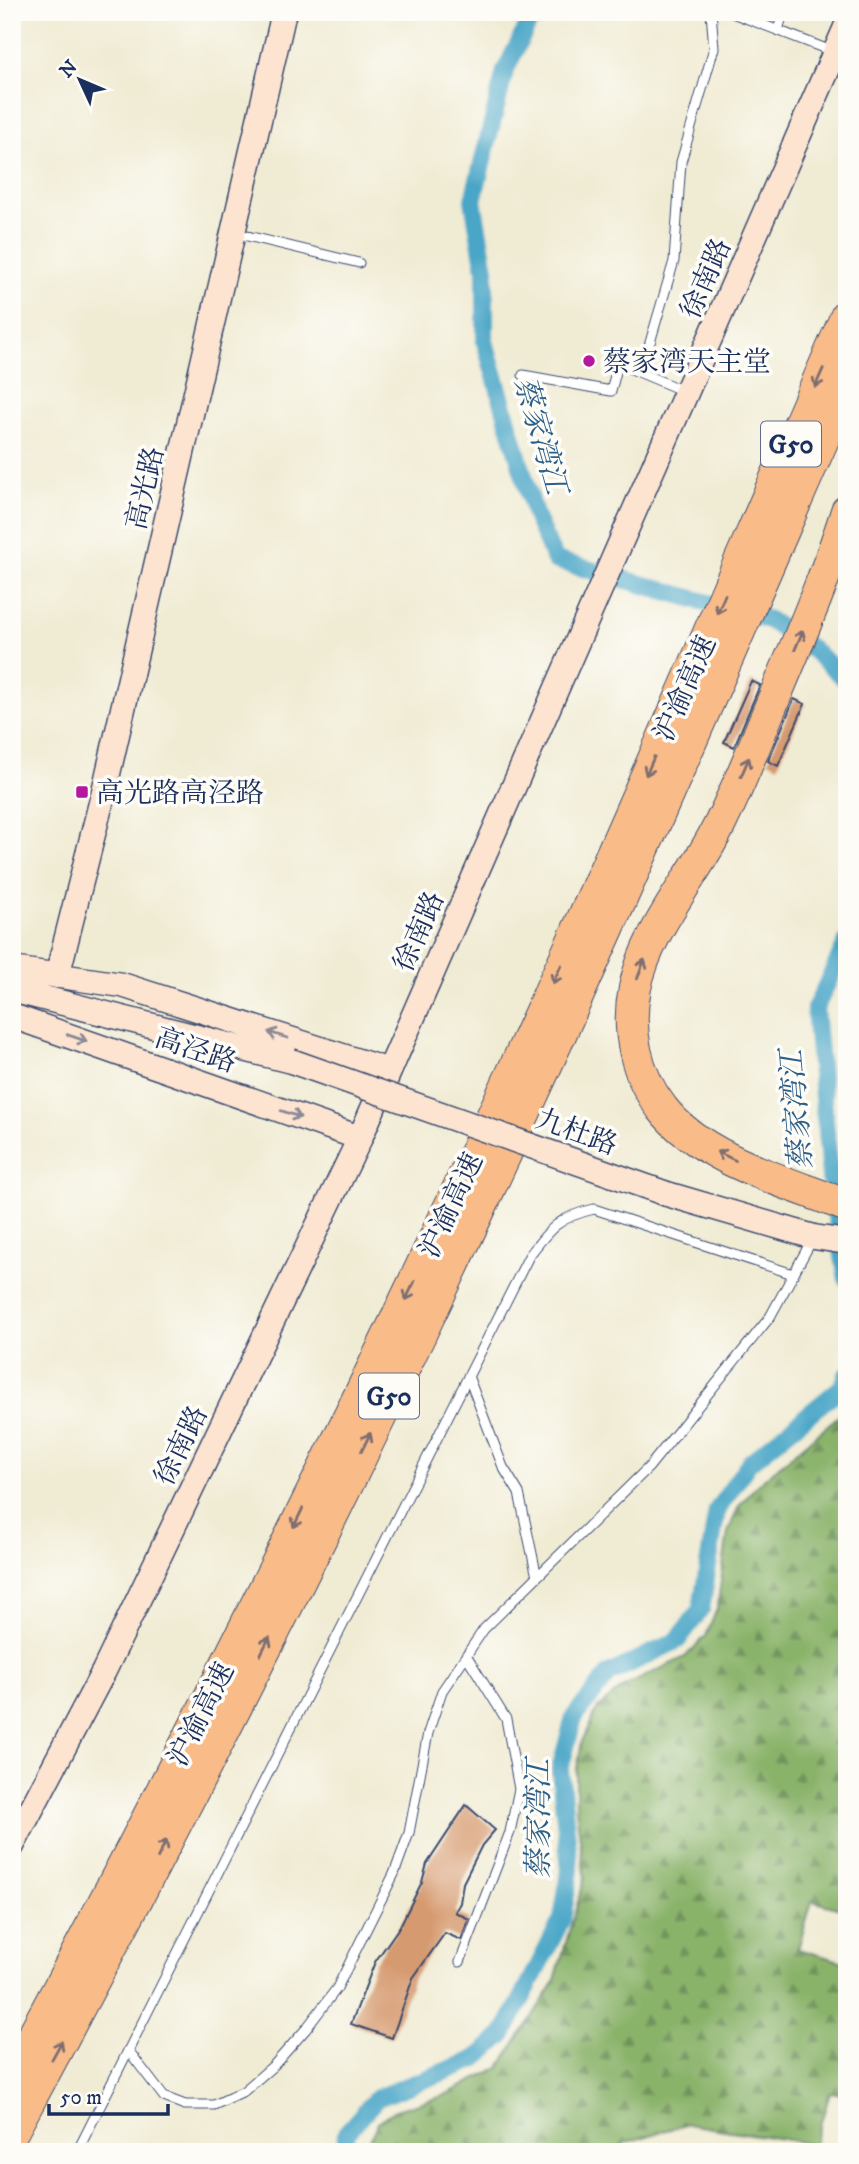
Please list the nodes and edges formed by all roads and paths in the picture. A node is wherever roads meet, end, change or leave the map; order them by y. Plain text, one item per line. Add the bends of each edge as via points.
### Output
1 (284, 12) edge
2 (711, 12) edge
3 (730, 12) edge
4 (783, 12) edge
5 (847, 25) edge
6 (778, 31) junction
7 (836, 53) junction
8 (233, 233) junction
9 (359, 262) dead end
10 (847, 315) edge
11 (641, 373) junction
12 (523, 375) dead end
13 (847, 384) edge
14 (688, 392) junction
15 (847, 393) edge
16 (847, 511) edge
17 (753, 575) junction
18 (720, 641) junction
19 (12, 970) edge
20 (57, 976) junction
21 (12, 990) edge
22 (12, 1016) edge
23 (291, 1061) joint
24 (389, 1071) junction
25 (360, 1138) junction
26 (847, 1206) edge
27 (814, 1237) junction
28 (847, 1242) edge
29 (793, 1274) junction
30 (468, 1376) junction
31 (279, 1558) junction
32 (537, 1577) junction
33 (466, 1655) junction
34 (12, 1846) edge
35 (460, 1962) dead end
36 (64, 1969) junction
37 (12, 2049) edge
38 (128, 2050) junction
39 (12, 2064) edge
40 (12, 2075) edge
41 (12, 2132) edge
42 (77, 2152) edge

1 - 8 street, 高光路
2 - 11 lane via 714,48 681,162 674,261
3 - 6 lane
4 - 6 lane
5 - 7 street, 徐南路
6 - 7 lane
7 - 14 street, 徐南路
8 - 9 lane
8 - 20 street, 高光路
10 -> 17 highway, 沪渝高速 / G50
11 - 12 lane via 618,364 611,391
11 - 14 lane
13 - 17 highway, 沪渝高速 / G50
14 - 24 street, 徐南路
15 - 17 highway
26 -> 16 highway via 720,1154 687,1133 662,1110 644,1080 631,1015 644,960 723,819 814,606
17 - 18 highway, 沪渝高速 / G50
18 -> 31 highway, 沪渝高速 / G50
41 -> 18 highway, 沪渝高速 / G50 via 105,1962 431,1311 592,962
19 - 20 street
24 -> 20 street via 122,985
21 - 23 street, 高泾路
22 -> 25 street, 高泾路
23 - 27 street, 九杜路, bridge via 667,1194
24 - 25 street, 徐南路
25 - 34 street, 徐南路 via 104,1671
27 - 28 street, 九杜路
27 - 29 lane
29 - 30 lane via 594,1209 571,1214 550,1227 529,1256
29 - 32 lane via 770,1317 649,1467
30 - 32 lane via 503,1466 519,1493
30 - 38 lane
31 - 36 highway
31 - 40 highway, 沪渝高速 / G50
32 - 33 lane via 484,1629
33 - 35 lane via 506,1719 519,1789 510,1832
33 - 38 lane via 442,1691 428,1733 409,1833 394,1874 337,1988 306,2029 244,2091 214,2105 185,2105 164,2097
36 - 37 highway
36 - 39 highway
38 - 42 lane

